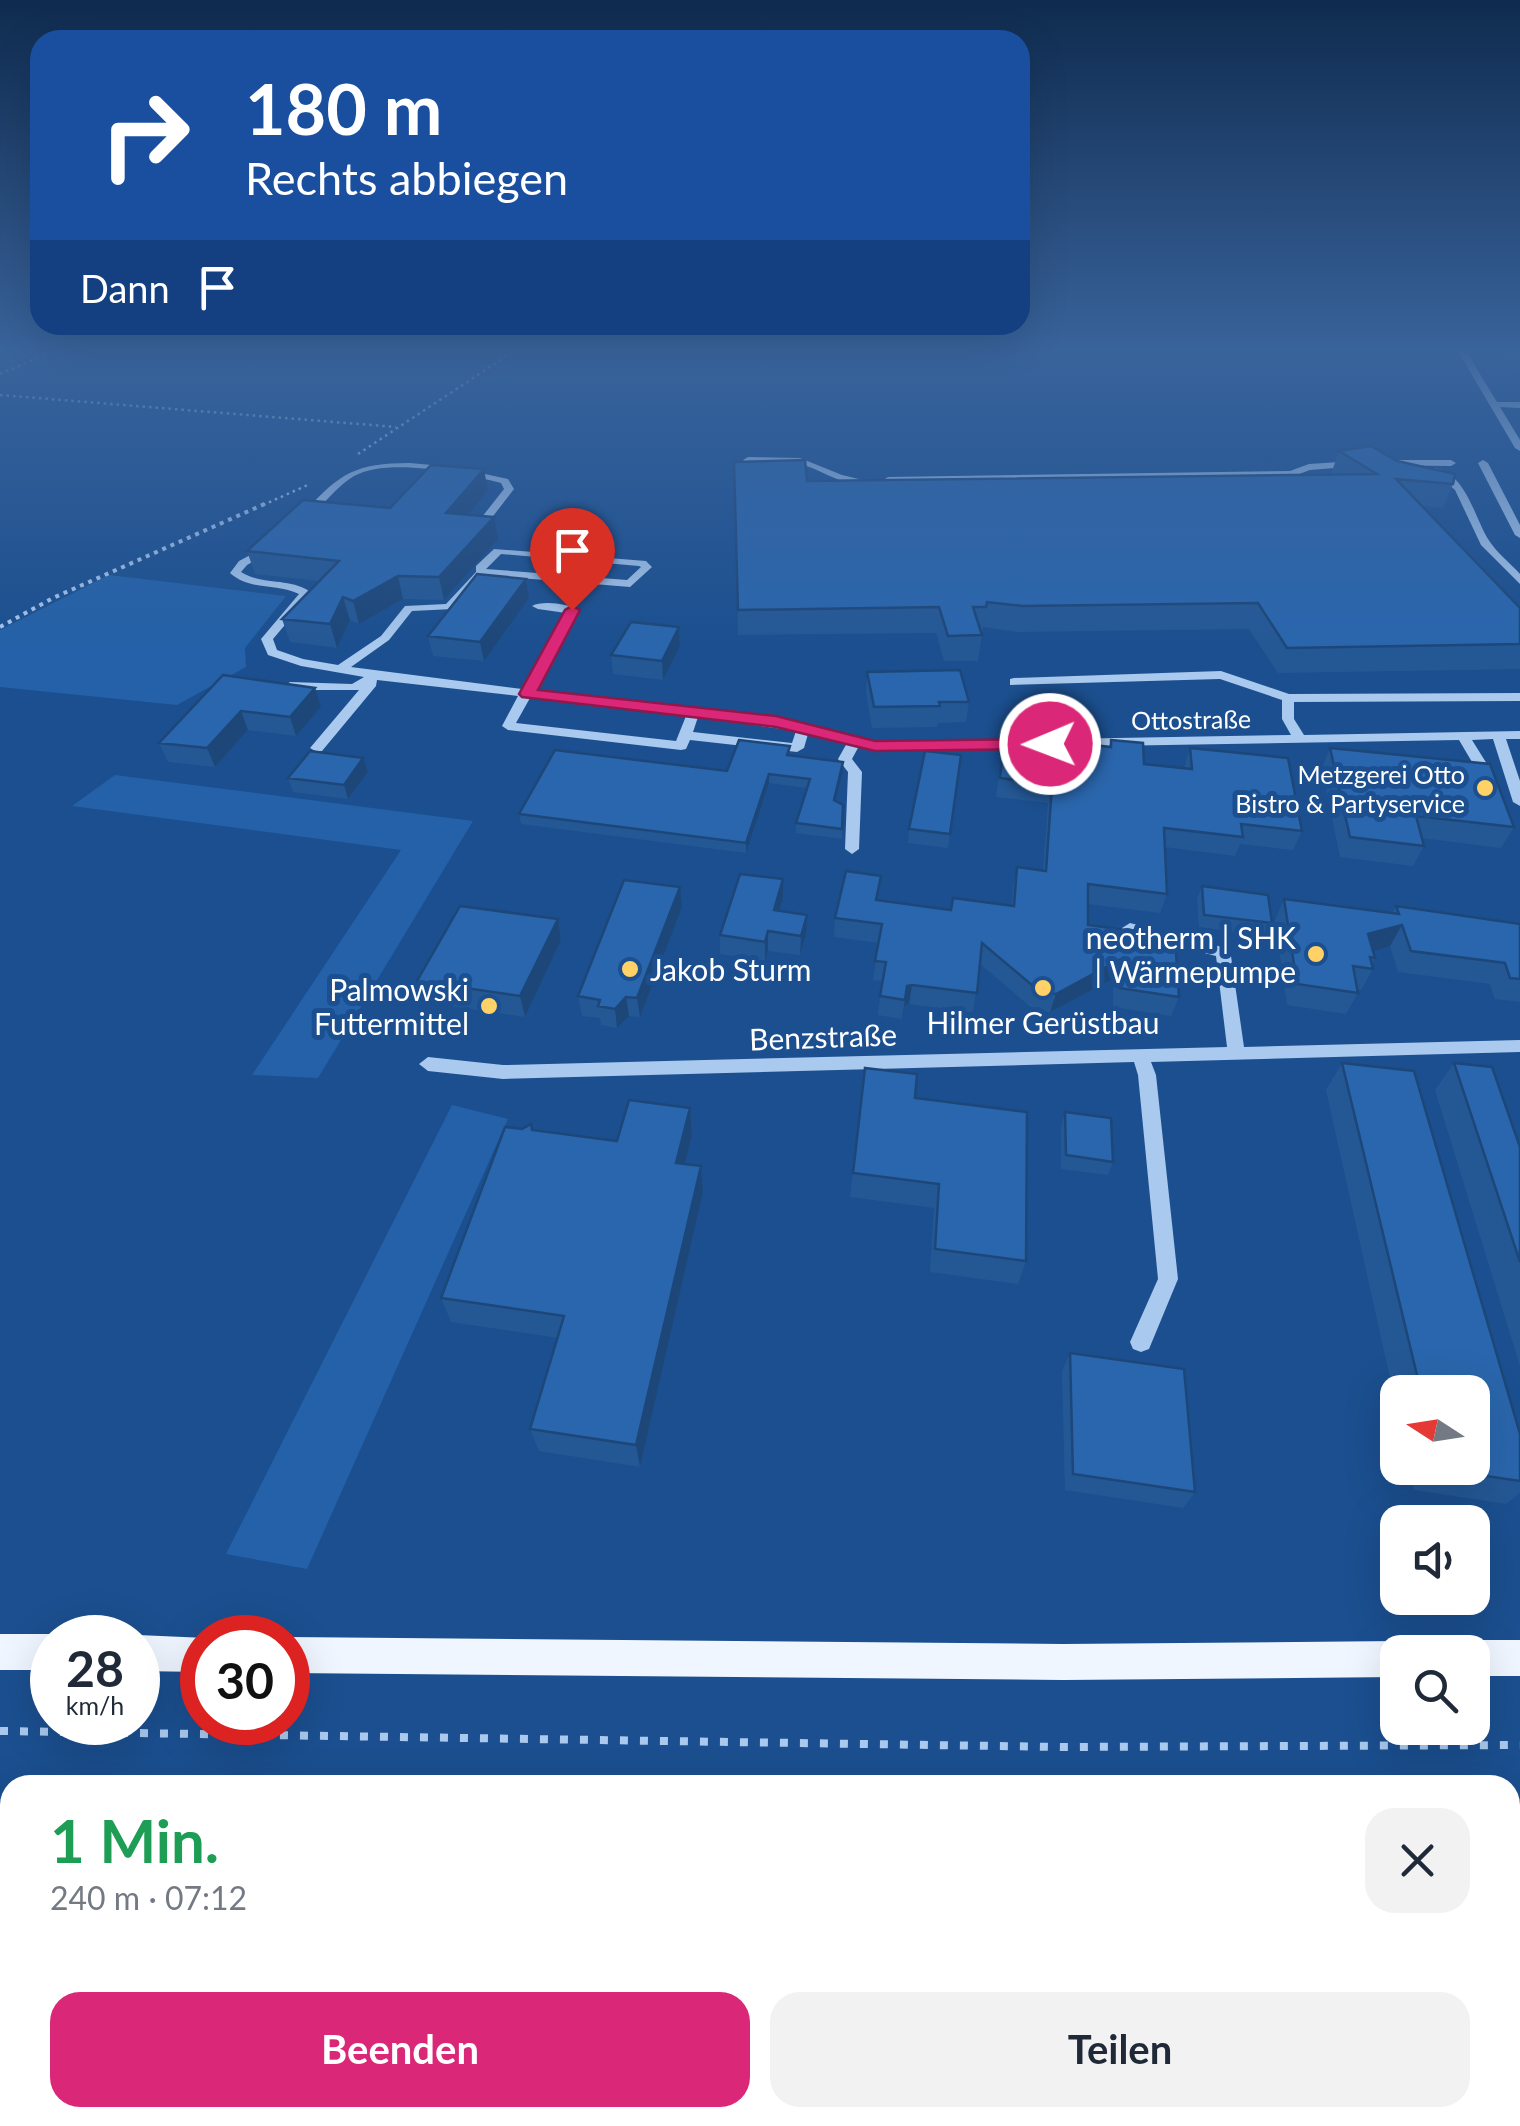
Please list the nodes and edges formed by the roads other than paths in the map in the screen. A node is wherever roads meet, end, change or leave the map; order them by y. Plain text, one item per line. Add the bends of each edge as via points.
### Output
1 (748, 460) edge
2 (1484, 463) dead end
3 (1428, 464) junction
4 (1452, 464) dead end
5 (300, 521) edge
6 (476, 531) edge
7 (288, 532) edge
8 (1520, 536) edge
9 (482, 572) junction
10 (1520, 581) edge
11 (538, 606) dead end
12 (341, 669) junction
13 (382, 676) junction
14 (1014, 682) dead end
15 (274, 685) edge
16 (528, 694) junction
17 (1288, 698) junction
18 (1520, 698) edge
19 (694, 712) junction
20 (804, 727) junction
21 (685, 735) junction
22 (1498, 735) junction
23 (1520, 735) edge
24 (1464, 736) junction
25 (1300, 739) junction
26 (854, 743) junction
27 (317, 748) edge
28 (1440, 769) edge
29 (1520, 802) edge
30 (852, 849) dead end
31 (1130, 928) edge
32 (1520, 1046) edge
33 (1236, 1052) junction
34 (1140, 1055) junction
35 (428, 1064) dead end
36 (1141, 1342) dead end
37 (0, 1652) edge
38 (30, 1652) edge
39 (310, 1655) edge
40 (1490, 1658) edge
41 (1520, 1658) edge
42 (1380, 1659) edge

1 - 3 street via 807,463 838,481 1291,474 1324,466
2 - 8 street
3 - 4 street
3 - 10 street via 1459,489 1485,542
5 - 6 street via 356,471 403,468 505,481 509,489
7 - 12 street, Ottostraße via 236,573 306,593 267,639 272,652
9 - 9 street via 630,584 647,567 498,551
9 - 12 street via 449,607 412,606 385,638
11 - 16 street via 572,610
12 - 13 street, Ottostraße
13 - 15 street via 354,688
13 - 16 street, Ottostraße
13 - 27 street
14 - 17 street via 1221,674
16 - 19 street, Ottostraße
16 - 21 street via 508,726 681,746
17 - 18 street
17 - 25 street via 1288,720
19 - 20 street, Ottostraße
19 - 21 street
20 - 21 street via 797,748
20 - 26 street, Ottostraße
22 - 23 street, Ottostraße
22 - 24 street, Ottostraße
22 - 29 street
24 - 25 street, Ottostraße
24 - 28 street via 1480,764
25 - 26 street, Ottostraße
26 - 30 street via 845,759 855,772 848,802 858,822
31 - 33 street via 1224,954
32 - 33 street, Benzstraße
33 - 34 street, Benzstraße
34 - 35 street, Benzstraße via 503,1072
34 - 36 street via 1168,1279
37 - 38 main road
39 - 42 main road
40 - 41 main road

